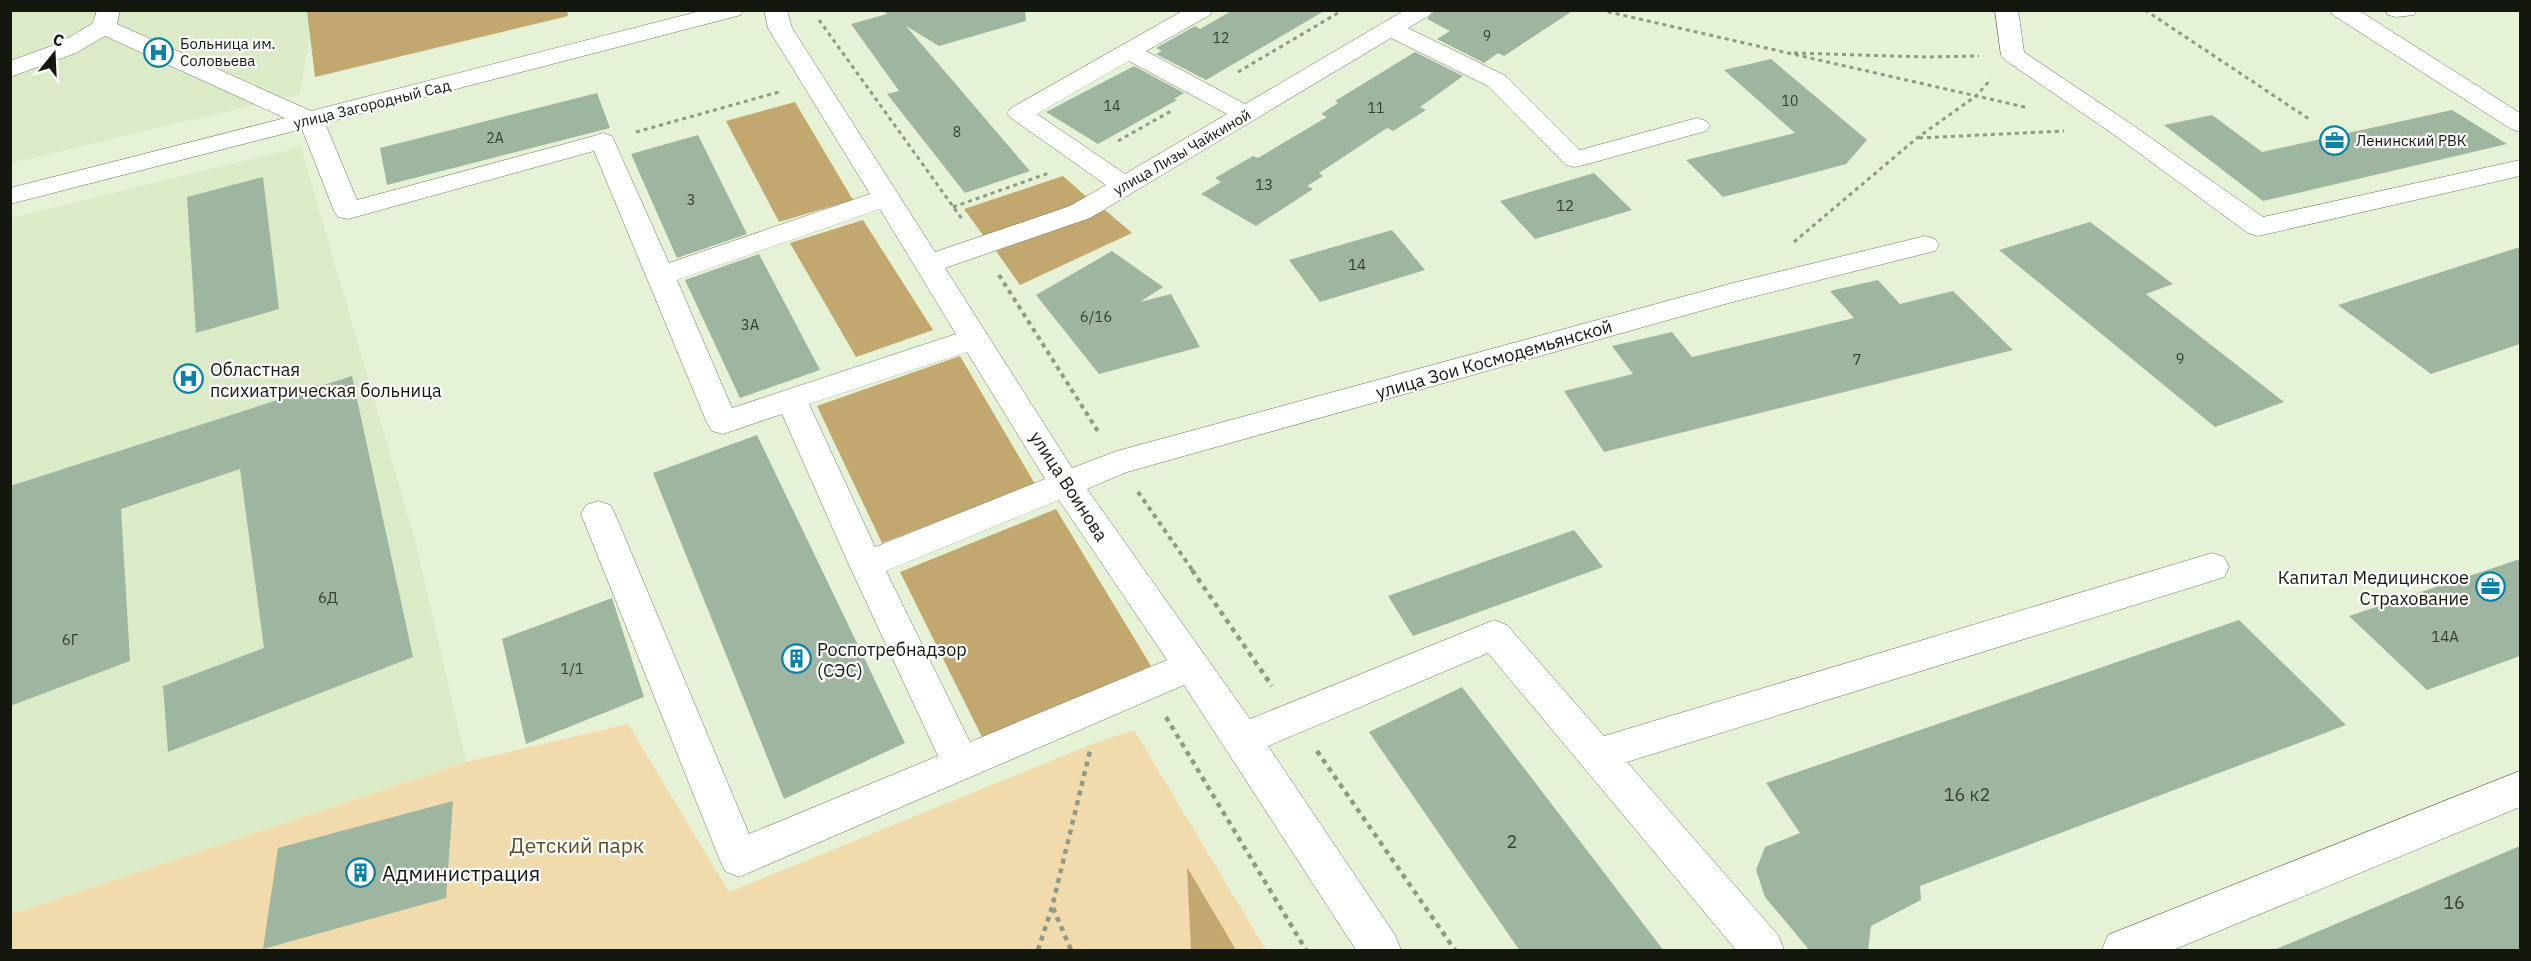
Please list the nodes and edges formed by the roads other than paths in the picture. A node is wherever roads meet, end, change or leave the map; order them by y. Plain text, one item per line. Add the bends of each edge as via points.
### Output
1 (733, 10) edge
2 (1202, 10) edge
3 (1422, 10) edge
4 (2006, 10) edge
5 (2341, 10) edge
6 (2396, 10) edge
7 (2406, 10) edge
8 (778, 12) edge
9 (106, 19) edge
10 (1391, 29) junction
11 (1130, 52) junction
12 (10, 69) edge
13 (1246, 114) junction
14 (311, 120) junction
15 (2520, 124) edge
16 (1696, 126) dead end
17 (2520, 168) edge
18 (1124, 186) junction
19 (10, 196) edge
20 (886, 198) junction
21 (1925, 244) dead end
22 (928, 264) junction
23 (660, 276) junction
24 (975, 339) junction
25 (791, 399) junction
26 (1066, 485) junction
27 (598, 514) dead end
28 (866, 565) junction
29 (2212, 567) dead end
30 (1191, 666) junction
31 (1242, 739) junction
32 (1596, 755) junction
33 (961, 764) junction
34 (2520, 789) edge
35 (1380, 951) edge
36 (1763, 951) edge
37 (2123, 951) edge

1 - 14 street, улица Загородный Сад
2 - 11 street
3 - 10 street, улица Лизы Чайкиной
4 - 17 street via 2013,55 2258,227
5 - 15 street
6 - 7 street
8 - 20 street, улица Воинова via 780,28
9 - 12 street via 68,48
9 - 14 street
10 - 13 street, улица Лизы Чайкиной
10 - 16 street via 1497,81 1575,159
11 - 13 street
11 - 18 street via 1020,113
13 - 18 street, улица Лизы Чайкиной
14 - 19 street, улица Загородный Сад
14 - 23 street via 348,211 603,141
18 - 22 street, улица Лизы Чайкиной via 1080,212
20 - 22 street, улица Воинова
20 - 23 street
21 - 26 street, улица Зои Космодемьянской via 1733,292 1118,463
22 - 24 street, улица Воинова
23 - 25 street via 723,423
24 - 25 street
24 - 26 street, улица Воинова
25 - 28 street
26 - 28 street, улица Зои Космодемьянской
26 - 30 street, улица Воинова
27 - 33 street via 739,858
28 - 33 street
29 - 32 street
30 - 31 street, улица Воинова
30 - 33 street
31 - 32 street via 1494,635
31 - 35 street, улица Воинова
32 - 36 street
34 - 37 street

